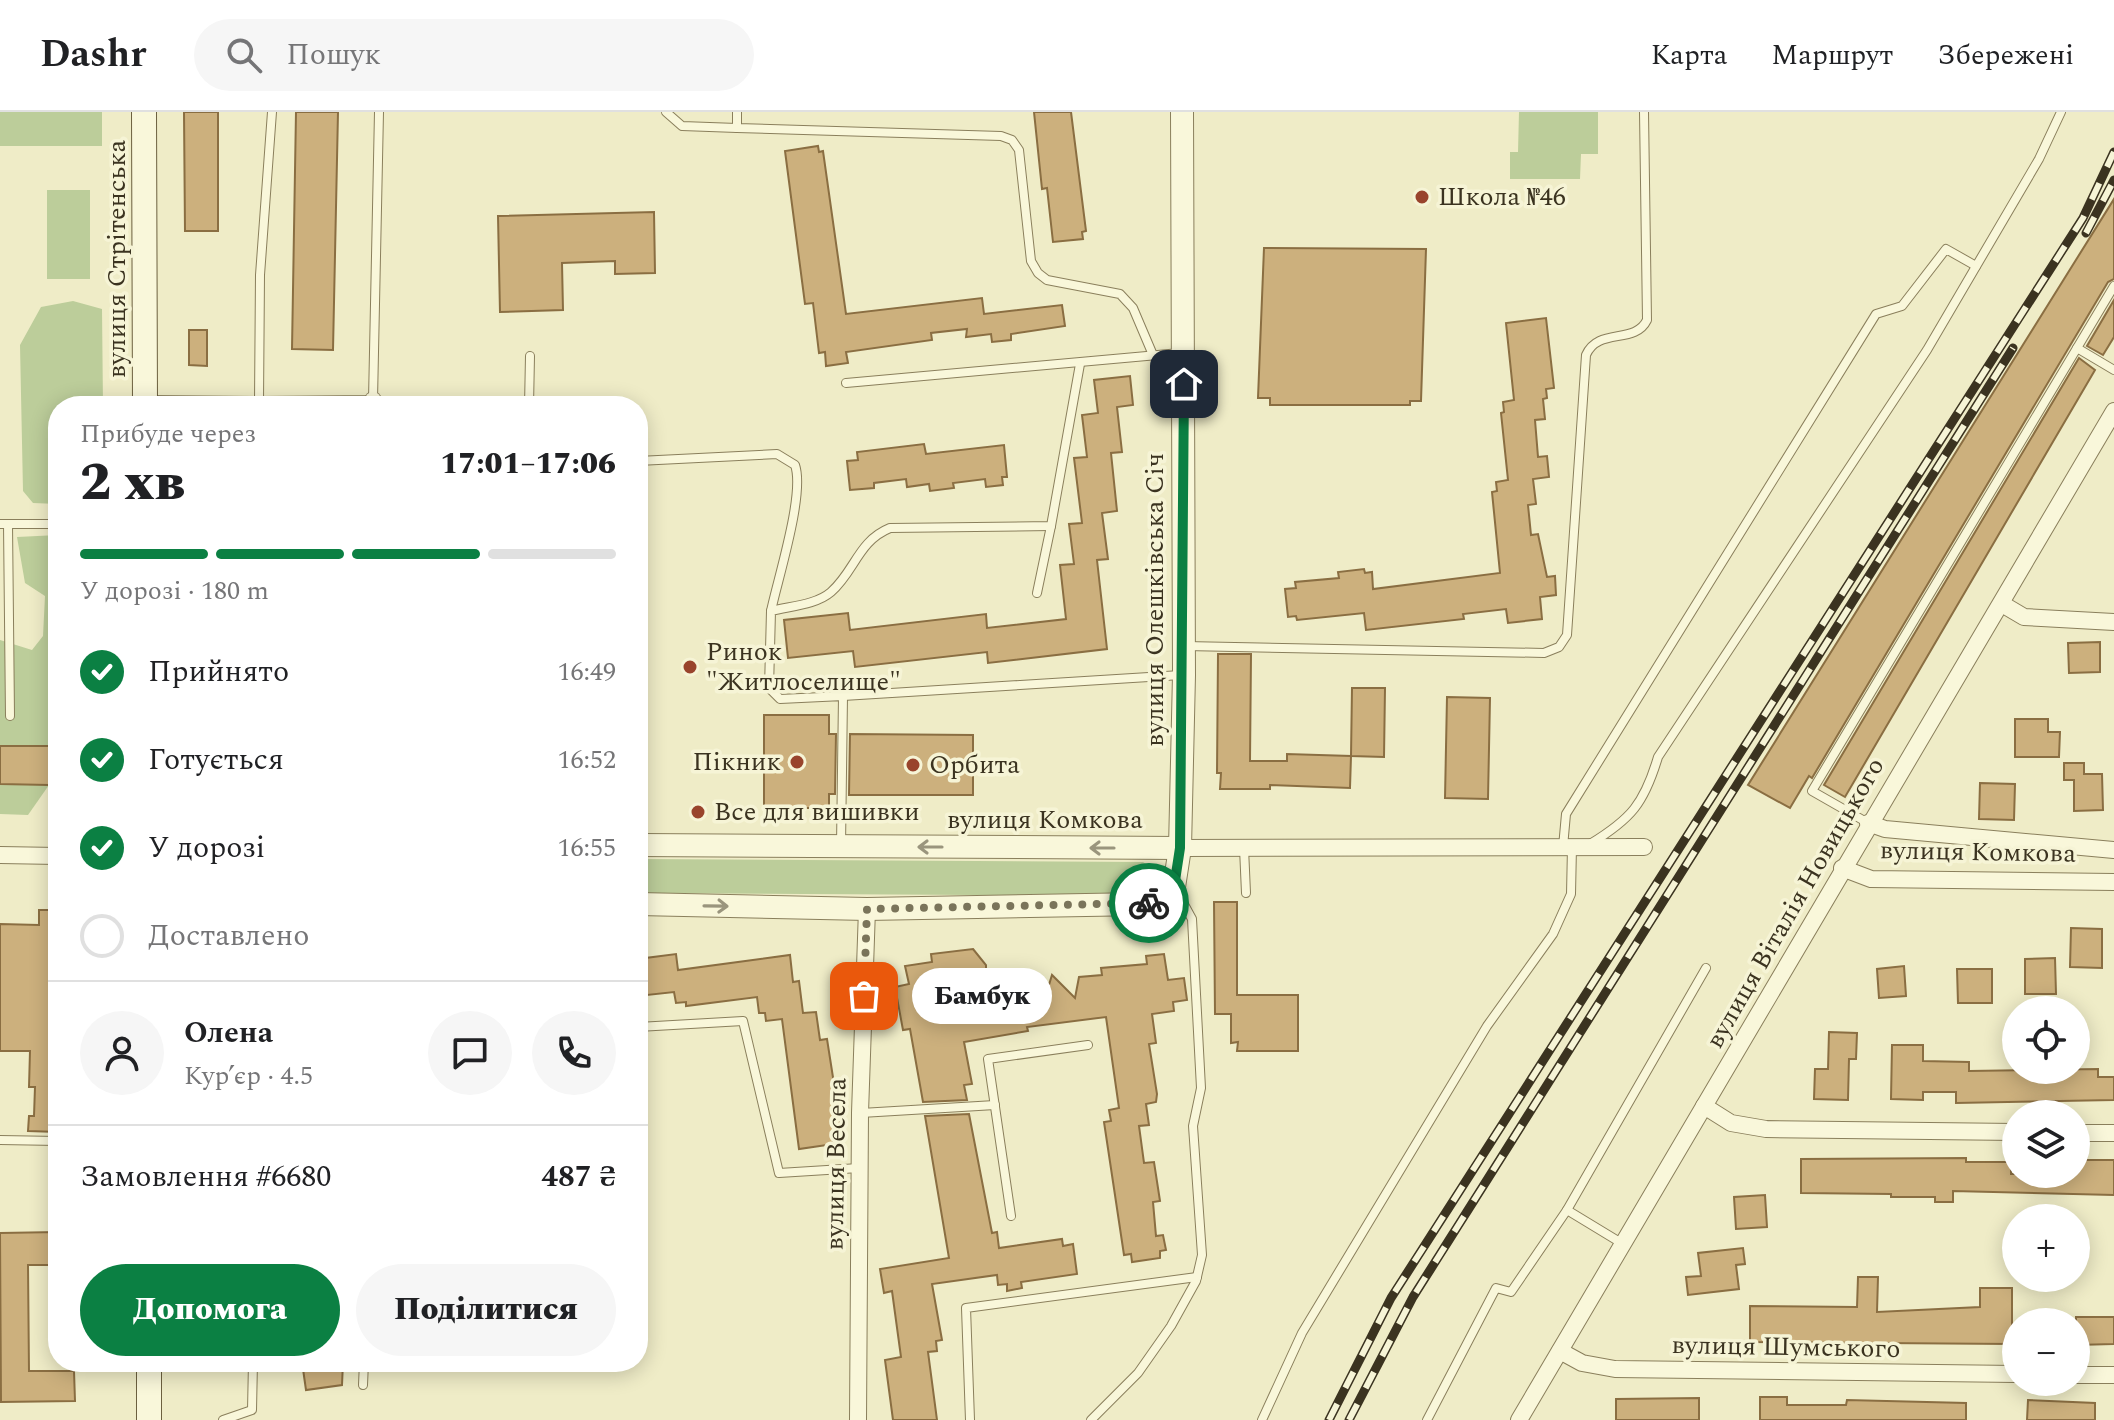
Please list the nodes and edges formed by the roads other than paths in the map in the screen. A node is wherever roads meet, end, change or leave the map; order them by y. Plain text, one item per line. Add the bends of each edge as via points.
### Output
1 (144, 112) edge
2 (272, 112) edge
3 (379, 112) edge
4 (666, 112) edge
5 (737, 112) edge
6 (1182, 112) edge
7 (1644, 112) edge
8 (2061, 112) edge
9 (737, 128) junction
10 (1976, 266) junction
11 (2114, 286) edge
12 (2077, 348) junction
13 (1184, 353) junction
14 (1153, 355) junction
15 (530, 356) dead end
16 (1080, 364) junction
17 (2114, 370) edge
18 (846, 383) dead end
19 (145, 396) edge
20 (259, 396) edge
21 (373, 396) edge
22 (529, 396) edge
23 (2114, 411) edge
24 (648, 460) edge
25 (4, 524) edge
26 (48, 524) edge
27 (1051, 526) junction
28 (1037, 593) dead end
29 (2002, 604) junction
30 (771, 611) junction
31 (2114, 622) edge
32 (1184, 646) junction
33 (1184, 675) junction
34 (843, 696) junction
35 (10, 716) dead end
36 (1868, 823) junction
37 (648, 845) edge
38 (841, 847) junction
39 (1574, 847) junction
40 (1644, 847) dead end
41 (1180, 848) junction
42 (1244, 848) junction
43 (2114, 850) edge
44 (0, 855) edge
45 (48, 856) edge
46 (1842, 868) junction
47 (2114, 882) edge
48 (1174, 887) junction
49 (1246, 893) dead end
50 (648, 904) edge
51 (867, 909) junction
52 (1706, 968) dead end
53 (648, 1026) edge
54 (1088, 1045) dead end
55 (995, 1105) junction
56 (1704, 1106) junction
57 (860, 1113) junction
58 (2002, 1132) edge
59 (2090, 1133) edge
60 (2114, 1133) edge
61 (0, 1140) edge
62 (48, 1141) edge
63 (859, 1168) junction
64 (1567, 1210) junction
65 (1011, 1216) dead end
66 (1623, 1244) junction
67 (1197, 1277) junction
68 (1560, 1351) junction
69 (149, 1372) edge
70 (253, 1372) edge
71 (364, 1372) edge
72 (2002, 1374) edge
73 (2090, 1375) edge
74 (2114, 1375) edge
75 (363, 1385) dead end
76 (149, 1420) edge
77 (223, 1420) edge
78 (858, 1420) edge
79 (970, 1420) edge
80 (1091, 1420) edge
81 (1262, 1420) edge
82 (1427, 1420) edge
83 (1519, 1420) edge

1 - 19 main road, вулиця Стрітенська
2 - 20 lane via 260,275
3 - 21 lane
4 - 9 lane via 682,126
5 - 9 lane
6 - 13 street, вулиця Олешківська Січ
7 - 32 lane via 1647,320 1636,332 1600,338 1586,355 1567,635 1559,647 1544,653
8 - 10 lane
9 - 14 lane via 1012,140 1019,150 1031,261 1038,273 1047,280 1120,294 1133,308
10 - 39 lane via 1927,350 1658,757 1650,784 1626,822
10 - 39 lane via 1946,249 1902,306 1876,314 1566,814
11 - 12 lane
12 - 17 lane
12 - 36 lane via 1812,791
13 - 14 lane
13 - 32 street, вулиця Олешківська Січ
14 - 16 lane
15 - 22 lane
16 - 18 lane
16 - 27 lane
23 - 29 street, вулиця Віталія Новицького
24 - 30 lane via 777,454 795,465 795,504
25 - 26 lane
25 - 35 lane
27 - 28 lane
27 - 30 lane via 890,528 874,534 828,594
29 - 31 street via 2024,617
29 - 36 street, вулиця Віталія Новицького
30 - 34 lane via 773,695
32 - 33 street, вулиця Олешківська Січ
33 - 34 lane
33 - 41 street, вулиця Олешківська Січ
34 - 38 lane
36 - 43 street, вулиця Комкова via 1885,829
36 - 46 street, вулиця Віталія Новицького
37 - 38 street, вулиця Комкова
41 -> 38 street, вулиця Комкова
39 - 40 street, вулиця Комкова
39 - 42 street, вулиця Комкова
39 - 81 lane via 1571,894 1553,934 1487,1026 1302,1333
41 - 42 street, вулиця Комкова
41 - 48 street, вулиця Олешківська Січ
42 - 49 lane
44 - 45 street
46 - 47 street, вулиця Комкова via 1871,879
46 - 56 street, вулиця Віталія Новицького
48 - 51 street via 1142,904
48 - 67 lane via 1192,919 1201,1088 1193,1126 1202,1255
50 -> 51 street
51 - 57 street, вулиця Весела
52 - 64 lane
53 - 63 lane via 743,1021 779,1173
54 - 55 lane via 988,1059
55 - 57 lane
55 - 65 lane
56 - 58 street via 1731,1123 1766,1129
56 - 66 street, вулиця Віталія Новицького
57 - 63 street, вулиця Весела
59 - 60 street
61 - 62 lane
63 - 78 street, вулиця Весела
64 - 66 lane
64 - 82 lane via 1511,1292 1496,1288
66 - 68 street, вулиця Віталія Новицького
67 - 79 lane via 966,1308
67 - 80 lane via 1138,1373
68 - 72 street, вулиця Шумського via 1582,1363 1615,1369
68 - 83 street, вулиця Віталія Новицького
69 - 76 main road
70 - 77 lane via 252,1410
71 - 75 lane
73 - 74 street

